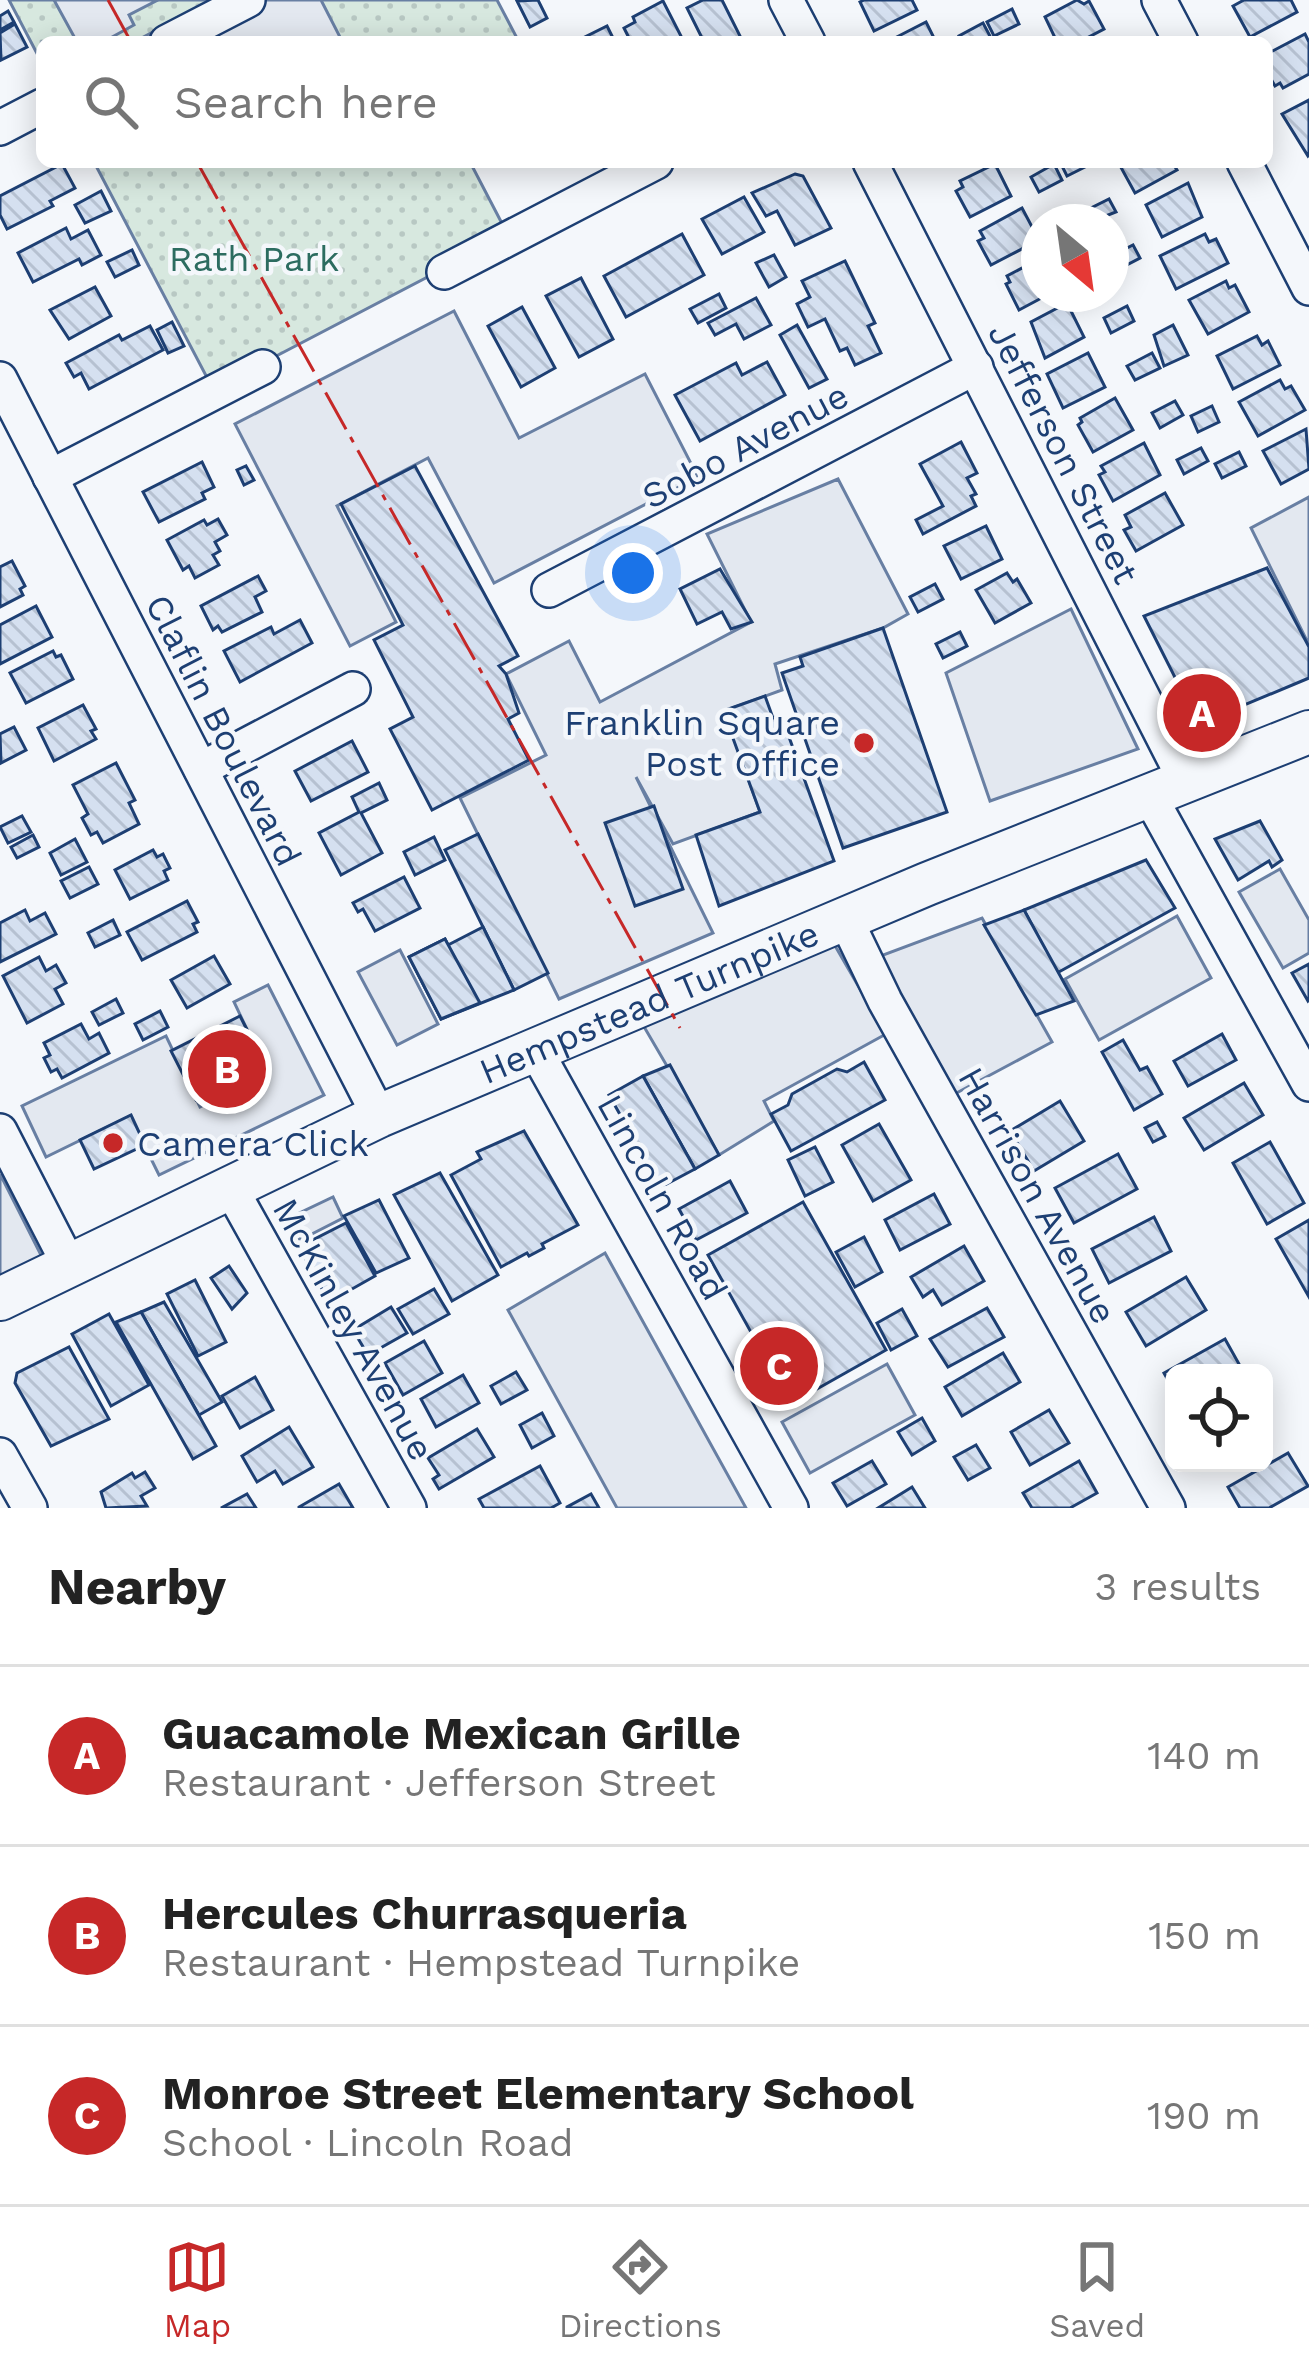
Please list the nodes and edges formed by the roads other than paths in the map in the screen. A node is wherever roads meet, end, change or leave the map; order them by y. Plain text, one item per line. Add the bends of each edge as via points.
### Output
1 (248, 0) edge
2 (786, 0) edge
3 (1160, 0) edge
4 (179, 36) edge
5 (805, 36) edge
6 (1178, 36) edge
7 (36, 109) edge
8 (0, 128) edge
9 (644, 168) edge
10 (873, 168) edge
11 (1247, 168) edge
12 (444, 272) dead end
13 (1309, 288) edge
14 (262, 367) dead end
15 (976, 367) junction
16 (0, 379) edge
17 (50, 477) junction
18 (549, 590) dead end
19 (353, 689) dead end
20 (1309, 732) edge
21 (201, 769) junction
22 (1168, 789) junction
23 (845, 918) junction
24 (536, 1051) junction
25 (1309, 1084) edge
26 (379, 1116) junction
27 (0, 1131) edge
28 (230, 1187) junction
29 (69, 1265) junction
30 (0, 1299) edge
31 (0, 1455) edge
32 (30, 1508) edge
33 (409, 1508) edge
34 (791, 1508) edge
35 (1168, 1508) edge

1 - 4 street
2 - 5 street
3 - 6 street
7 - 8 street
9 - 12 street
10 - 15 street, Jefferson Street
11 - 13 street
14 - 17 street
15 - 18 street, Sobo Avenue
15 - 22 street, Jefferson Street
16 - 17 street, Claflin Boulevard
17 - 21 street, Claflin Boulevard
19 - 21 street
20 - 22 main road, Hempstead Turnpike
21 - 26 street, Claflin Boulevard
22 - 23 main road, Hempstead Turnpike
22 - 25 street, Jefferson Street
23 - 24 main road, Hempstead Turnpike
23 - 35 street, Harrison Avenue
24 - 26 main road, Hempstead Turnpike
24 - 34 street, Lincoln Road
26 - 28 main road, Hempstead Turnpike
27 - 29 street
28 - 29 main road, Hempstead Turnpike
28 - 33 street, McKinley Avenue
29 - 30 main road, Hempstead Turnpike
31 - 32 street

